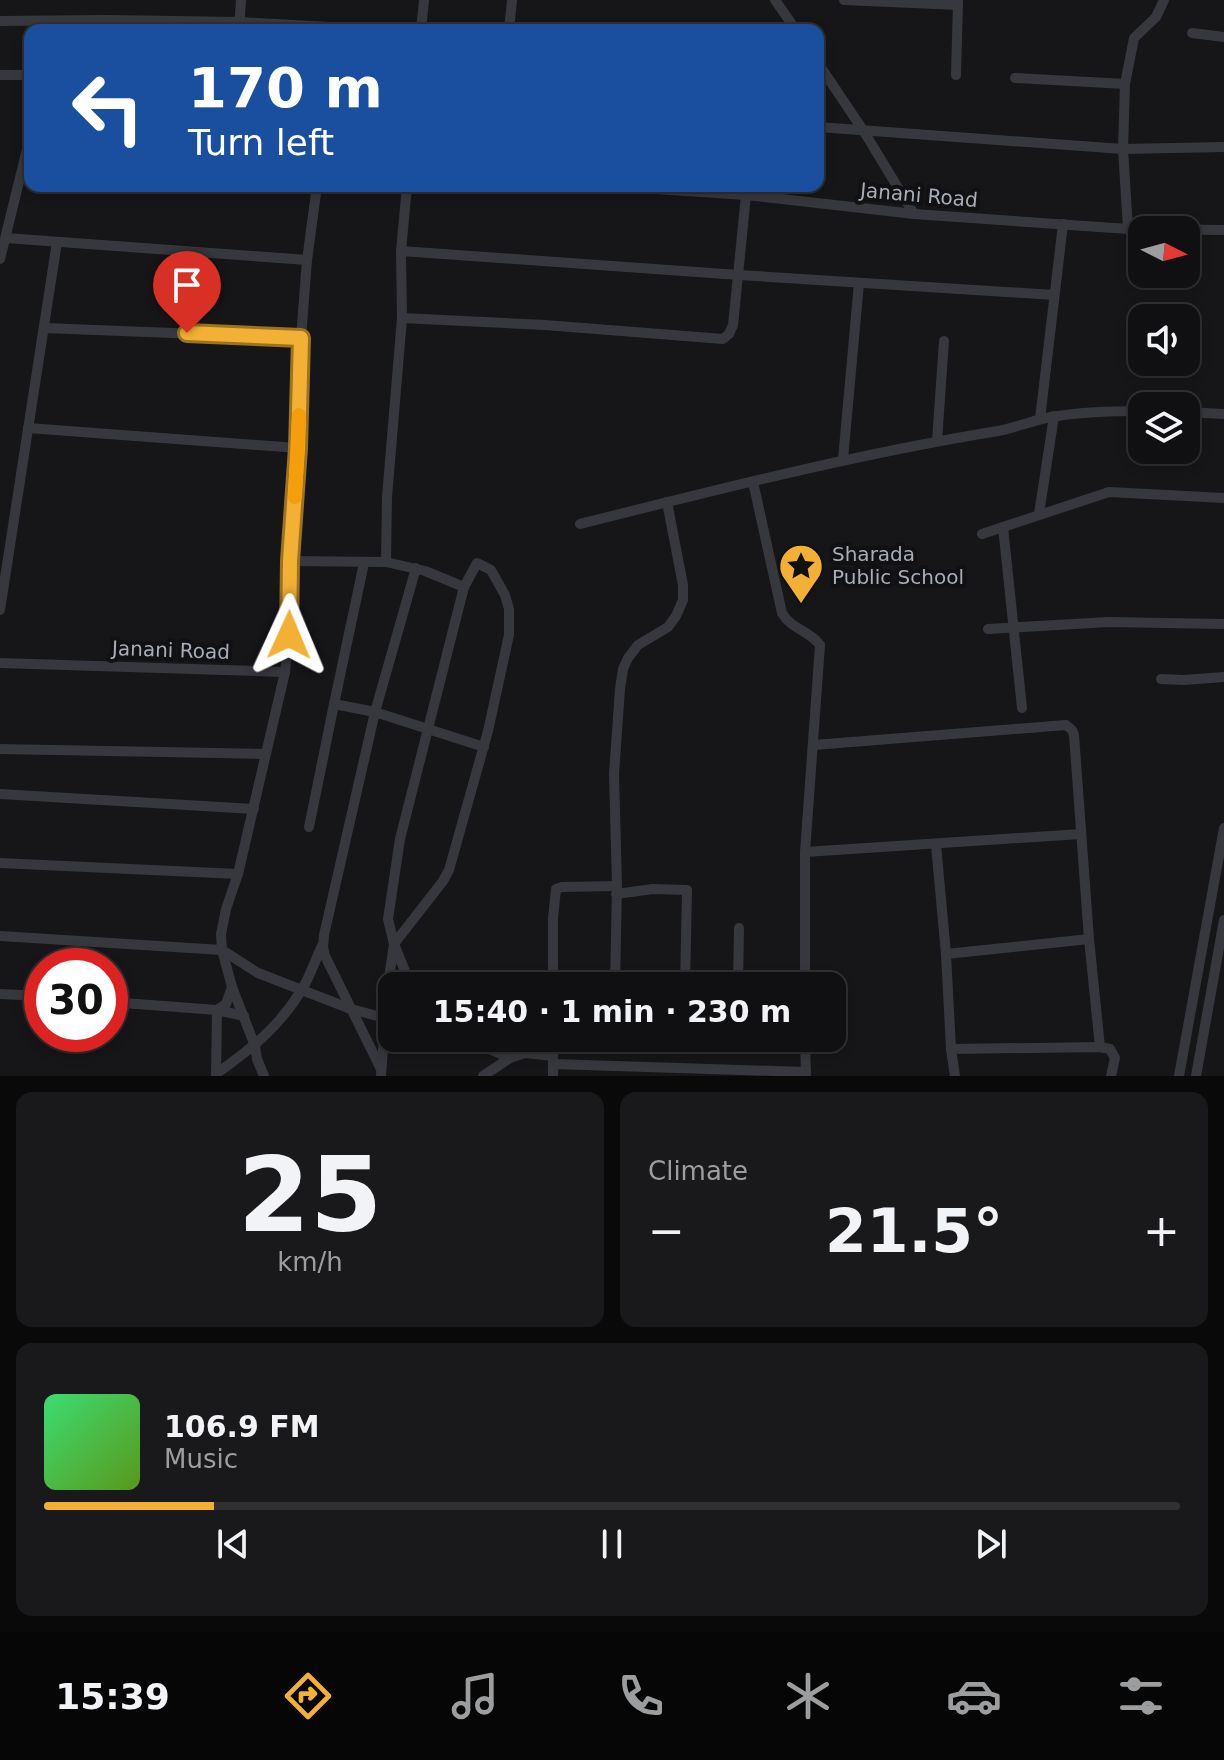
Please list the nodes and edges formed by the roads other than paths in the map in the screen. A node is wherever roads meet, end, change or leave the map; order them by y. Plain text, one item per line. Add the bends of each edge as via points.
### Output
1 (241, 0) edge
2 (424, 0) edge
3 (512, 0) edge
4 (775, 0) edge
5 (844, 0) edge
6 (1164, 0) edge
7 (958, 3) edge
8 (0, 21) edge
9 (143, 24) edge
10 (239, 24) edge
11 (422, 24) edge
12 (510, 24) edge
13 (792, 24) edge
14 (1192, 33) dead end
15 (1224, 37) edge
16 (824, 72) edge
17 (0, 75) edge
18 (24, 75) edge
19 (956, 75) dead end
20 (1015, 78) dead end
21 (1125, 84) junction
22 (824, 127) edge
23 (863, 130) junction
24 (1224, 147) edge
25 (1123, 149) junction
26 (24, 168) edge
27 (316, 192) edge
28 (406, 192) edge
29 (701, 192) edge
30 (746, 195) junction
31 (914, 214) junction
32 (1063, 224) junction
33 (1128, 229) joint
34 (1200, 230) edge
35 (1224, 230) edge
36 (6, 238) junction
37 (57, 242) junction
38 (401, 251) junction
39 (0, 259) edge
40 (307, 260) junction
41 (739, 275) junction
42 (859, 283) junction
43 (1054, 295) junction
44 (402, 318) junction
45 (44, 328) junction
46 (301, 338) junction
47 (944, 341) dead end
48 (1128, 411) edge
49 (1200, 413) edge
50 (1224, 414) edge
51 (1054, 416) junction
52 (1040, 419) junction
53 (28, 428) junction
54 (937, 441) junction
55 (298, 448) junction
56 (843, 459) junction
57 (753, 482) junction
58 (1224, 498) edge
59 (667, 502) junction
60 (1039, 514) junction
61 (580, 524) dead end
62 (1003, 527) junction
63 (982, 534) dead end
64 (290, 561) junction
65 (386, 562) junction
66 (364, 563) junction
67 (416, 568) junction
68 (464, 587) junction
69 (0, 610) edge
70 (1224, 624) edge
71 (1014, 628) junction
72 (988, 629) dead end
73 (0, 663) edge
74 (285, 672) junction
75 (1224, 677) edge
76 (1161, 679) dead end
77 (334, 704) junction
78 (1022, 708) dead end
79 (375, 712) junction
80 (428, 729) junction
81 (814, 745) junction
82 (484, 747) junction
83 (0, 749) edge
84 (265, 754) junction
85 (0, 794) edge
86 (254, 809) junction
87 (309, 827) dead end
88 (1224, 828) edge
89 (1081, 834) junction
90 (936, 845) junction
91 (805, 852) junction
92 (0, 863) edge
93 (238, 874) junction
94 (616, 890) junction
95 (1224, 920) edge
96 (739, 928) dead end
97 (0, 936) edge
98 (1089, 939) junction
99 (324, 942) junction
100 (394, 944) junction
101 (222, 950) junction
102 (946, 954) junction
103 (391, 972) edge
104 (405, 972) edge
105 (553, 972) edge
106 (615, 972) edge
107 (685, 972) edge
108 (738, 972) edge
109 (805, 972) edge
110 (232, 987) junction
111 (302, 989) junction
112 (0, 994) edge
113 (24, 995) edge
114 (128, 1003) edge
115 (351, 1009) junction
116 (217, 1010) junction
117 (244, 1016) junction
118 (378, 1016) edge
119 (255, 1046) junction
120 (1100, 1047) junction
121 (951, 1049) junction
122 (383, 1052) edge
123 (496, 1052) edge
124 (805, 1052) edge
125 (510, 1058) junction
126 (553, 1065) edge
127 (381, 1073) edge
128 (806, 1074) edge
129 (216, 1075) edge
130 (264, 1076) edge
131 (483, 1076) edge
132 (955, 1076) edge
133 (1111, 1076) edge
134 (1179, 1076) edge
135 (1196, 1076) edge

1 - 10 street
2 - 11 street
3 - 12 street
4 - 13 street
5 - 7 street
6 - 21 street via 1156,17 1134,38
7 - 19 street
8 - 9 street
14 - 15 street
16 - 23 street
17 - 18 street
20 - 21 street
21 - 25 street
22 - 23 street
23 - 25 street
23 - 31 street
24 - 25 street
25 - 33 street
26 - 36 street
27 - 40 street
28 - 38 street
29 - 30 street, Janani Road
30 - 31 street, Janani Road
30 - 41 street
31 - 32 street, Janani Road
32 - 33 street, Janani Road
32 - 43 street
34 - 35 street, Janani Road
36 - 37 street
36 - 39 street
37 - 40 street
37 - 45 street
38 - 41 street
38 - 44 street
40 - 46 street
41 - 42 street
41 - 44 street via 733,325 723,339
42 - 43 street
42 - 56 street
43 - 52 street
44 - 65 street
45 - 46 street
45 - 53 street
46 - 55 street
47 - 54 street
48 - 51 street
49 - 50 street
51 - 52 street
51 - 60 street
52 - 54 street
53 - 55 street
53 - 69 street
54 - 56 street
55 - 64 street
56 - 57 street
57 - 59 street
57 - 81 street via 782,613 820,645
58 - 60 street via 1109,492
59 - 61 street
59 - 94 street via 683,600 668,627 638,645 623,669 614,774
60 - 62 street
62 - 63 street
62 - 71 street
64 - 66 street
64 - 74 street
65 - 66 street
65 - 67 street
66 - 77 street
67 - 68 street
67 - 79 street
68 - 80 street
68 - 82 street via 477,563 491,570 509,609 509,635
70 - 71 street via 1108,622
71 - 72 street
71 - 78 street
73 - 74 street, Janani Road
74 - 84 street
75 - 76 street
77 - 79 street
77 - 87 street
79 - 80 street
79 - 99 street
80 - 82 street
80 - 100 street via 400,839 388,919
81 - 89 street via 1066,725 1074,735
81 - 91 street
82 - 100 street via 449,870
83 - 84 street
84 - 86 street
85 - 86 street
86 - 93 street
88 - 134 street
89 - 90 street
89 - 98 street
90 - 91 street
90 - 102 street
91 - 109 street
92 - 93 street
93 - 101 street via 226,909
94 - 105 street via 556,889
94 - 106 street
94 - 107 street via 687,890
95 - 135 street
96 - 108 street
97 - 101 street
98 - 102 street
98 - 120 street
99 - 111 street
99 - 115 street via 325,956
100 - 103 street
100 - 104 street
101 - 110 street
101 - 111 street via 258,973
102 - 121 street
110 - 116 street via 226,1004
110 - 117 street
111 - 115 street
111 - 119 street
112 - 113 street
114 - 116 street
115 - 118 street
115 - 127 street
116 - 117 street
116 - 129 street
117 - 119 street
119 - 129 street
119 - 130 street
120 - 121 street
120 - 133 street via 1110,1049 1115,1058
121 - 132 street
122 - 127 street
123 - 125 street
124 - 128 street
125 - 126 street via 525,1053
125 - 131 street
126 - 128 street

